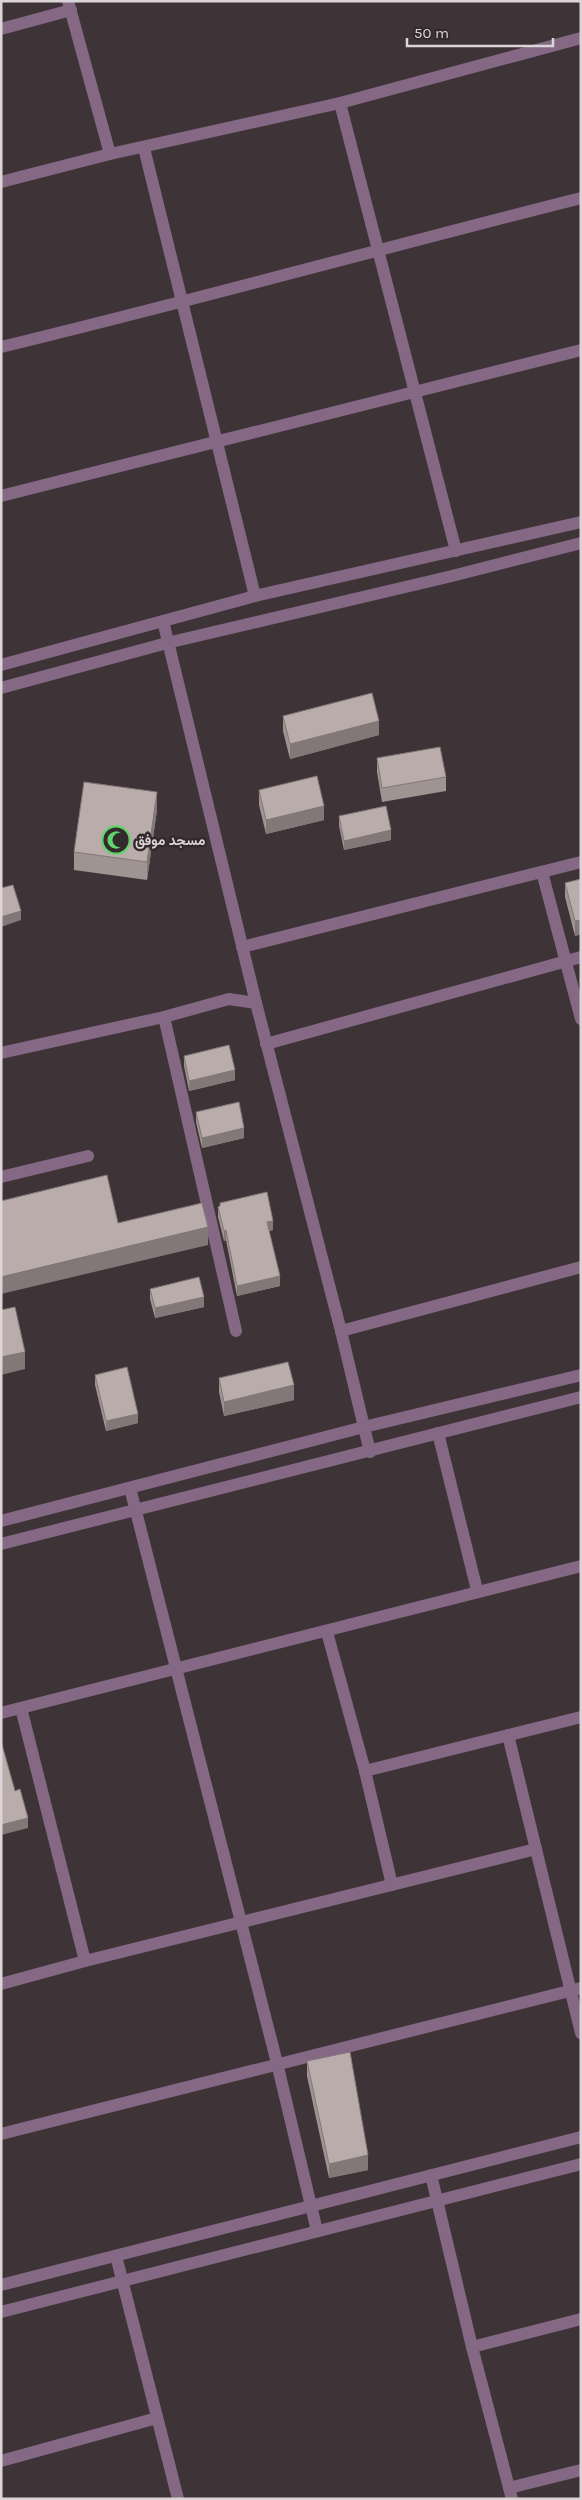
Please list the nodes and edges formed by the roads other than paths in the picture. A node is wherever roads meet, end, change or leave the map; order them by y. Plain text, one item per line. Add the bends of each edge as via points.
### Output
1 (70, 6) edge
2 (1, 29) edge
3 (581, 38) edge
4 (340, 103) junction
5 (144, 148) junction
6 (110, 154) junction
7 (1, 182) edge
8 (581, 198) edge
9 (377, 250) junction
10 (182, 303) junction
11 (1, 347) edge
12 (581, 350) edge
13 (413, 391) junction
14 (217, 442) junction
15 (1, 496) edge
16 (581, 522) edge
17 (581, 543) edge
18 (456, 551) junction
19 (255, 596) junction
20 (163, 621) junction
21 (167, 643) junction
22 (1, 665) edge
23 (1, 688) edge
24 (581, 862) edge
25 (542, 872) junction
26 (242, 947) junction
27 (581, 957) edge
28 (567, 961) junction
29 (256, 1002) junction
30 (164, 1017) junction
31 (581, 1019) edge
32 (266, 1044) junction
33 (1, 1053) edge
34 (88, 1156) dead end
35 (1, 1177) edge
36 (581, 1267) edge
37 (236, 1331) dead end
38 (341, 1331) junction
39 (581, 1375) edge
40 (581, 1397) edge
41 (364, 1427) junction
42 (438, 1433) junction
43 (370, 1452) junction
44 (130, 1488) junction
45 (137, 1510) junction
46 (1, 1521) edge
47 (1, 1544) edge
48 (581, 1566) edge
49 (477, 1590) junction
50 (327, 1632) junction
51 (175, 1667) junction
52 (22, 1708) junction
53 (1, 1713) edge
54 (581, 1717) edge
55 (508, 1735) junction
56 (365, 1771) junction
57 (536, 1850) junction
58 (392, 1885) junction
59 (240, 1922) junction
60 (85, 1961) junction
61 (1, 1984) edge
62 (575, 1990) edge
63 (581, 2033) edge
64 (277, 2063) junction
65 (1, 2134) edge
66 (581, 2137) edge
67 (581, 2164) edge
68 (431, 2175) junction
69 (437, 2201) junction
70 (311, 2205) junction
71 (317, 2231) junction
72 (116, 2256) junction
73 (122, 2282) junction
74 (1, 2285) edge
75 (1, 2312) edge
76 (581, 2319) edge
77 (472, 2347) junction
78 (157, 2418) junction
79 (1, 2461) edge
80 (581, 2470) edge
81 (511, 2493) edge
82 (178, 2499) edge

1 - 2 street
1 - 6 street
3 - 4 street
4 - 5 street
4 - 9 street
5 - 6 street
5 - 10 street
6 - 7 street
8 - 9 street
9 - 10 street
9 - 13 street
10 - 11 street
10 - 14 street
12 - 13 street
13 - 14 street
13 - 18 street
14 - 15 street
14 - 19 street
16 - 18 street
17 - 21 street
18 - 19 street
19 - 20 street
20 - 21 street
20 - 22 street
21 - 23 street
21 - 26 street
24 - 25 street
25 - 26 street
25 - 28 street
26 - 29 street
27 - 28 street
28 - 31 street
28 - 32 street
29 - 30 street via 229,999
29 - 32 street
30 - 33 street
30 - 37 street
32 - 38 street
34 - 35 street
36 - 38 street
38 - 41 street
39 - 41 street
40 - 42 street
41 - 43 street
41 - 44 street
42 - 43 street
42 - 49 street
43 - 45 street
44 - 45 street
44 - 46 street
45 - 47 street
45 - 51 street
48 - 49 street
49 - 50 street
50 - 51 street
50 - 56 street
51 - 52 street
51 - 59 street
52 - 53 street
52 - 60 street
54 - 55 street
55 - 56 street
55 - 57 street
56 - 58 street
57 - 58 street
57 - 62 street
58 - 59 street
59 - 60 street
59 - 64 street
60 - 61 street
62 - 63 street
62 - 64 street
64 - 65 street
64 - 70 street
66 - 68 street
67 - 69 street
68 - 69 street
68 - 70 street
69 - 71 street
69 - 77 street
70 - 71 street
70 - 72 street
71 - 73 street
72 - 73 street
72 - 74 street
73 - 75 street
73 - 78 street
76 - 77 street
77 - 81 street
78 - 79 street
78 - 82 street
80 - 81 street

